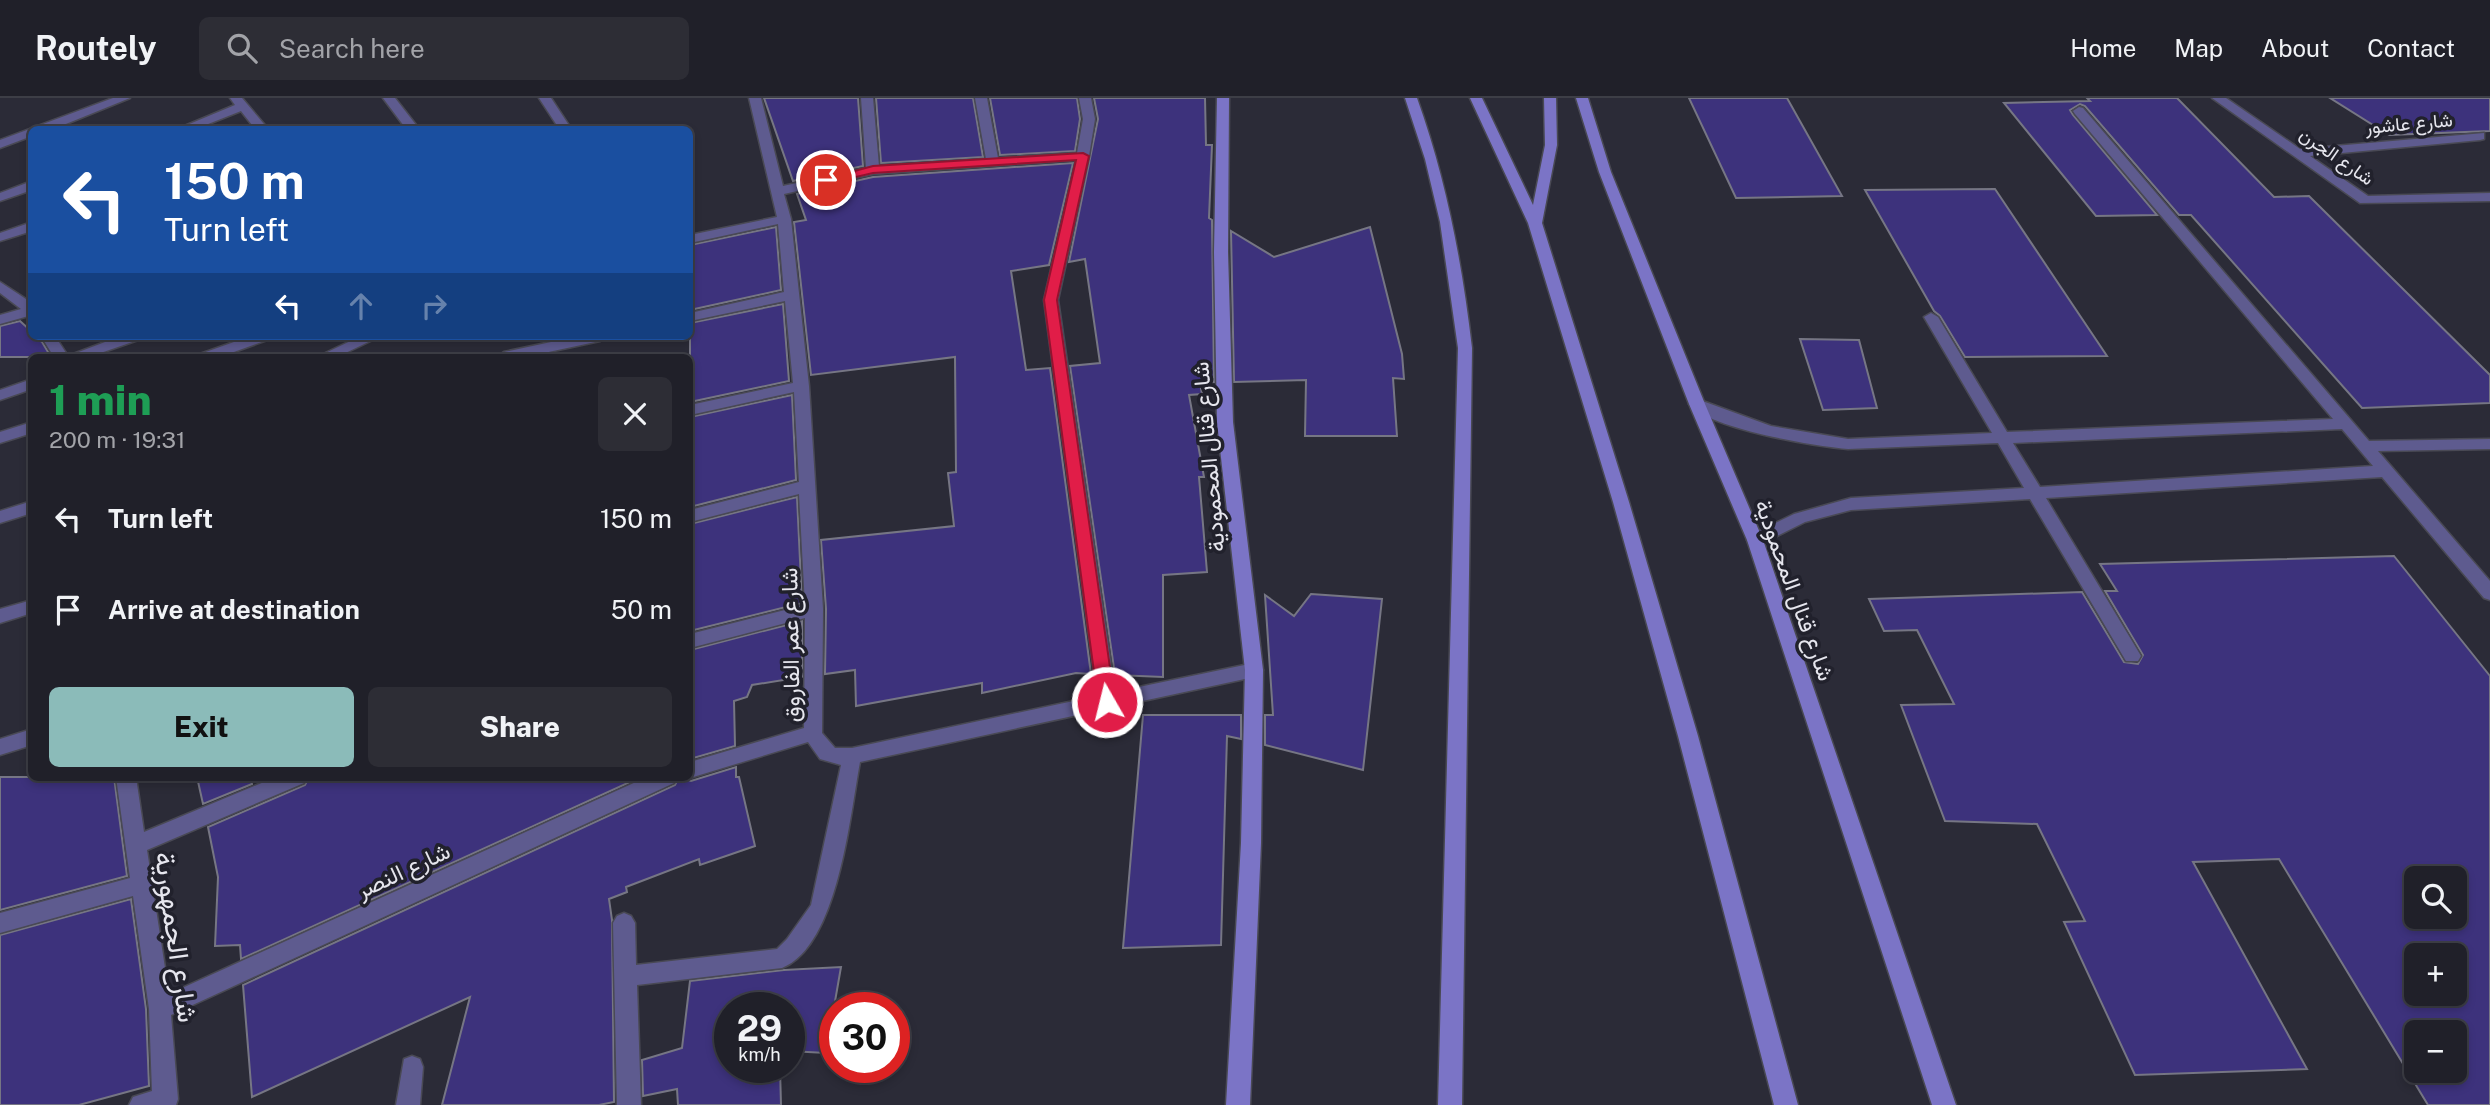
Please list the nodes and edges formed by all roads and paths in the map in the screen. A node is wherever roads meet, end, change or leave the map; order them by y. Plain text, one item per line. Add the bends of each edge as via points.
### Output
1 (124, 98) edge
2 (389, 98) edge
3 (545, 98) edge
4 (755, 98) edge
5 (867, 98) edge
6 (981, 98) edge
7 (1085, 98) edge
8 (1223, 98) edge
9 (1410, 98) edge
10 (1476, 98) edge
11 (1550, 98) edge
12 (1582, 98) edge
13 (2218, 98) edge
14 (239, 102) edge
15 (2079, 111) dead end
16 (50, 126) edge
17 (189, 126) edge
18 (260, 126) edge
19 (411, 126) edge
20 (563, 126) edge
21 (28, 134) edge
22 (2480, 136) dead end
23 (0, 144) edge
24 (2301, 153) junction
25 (1083, 156) junction
26 (993, 162) junction
27 (873, 170) junction
28 (28, 186) edge
29 (779, 191) junction
30 (0, 197) edge
31 (2490, 197) edge
32 (784, 219) junction
33 (1535, 223) junction
34 (28, 227) edge
35 (0, 237) edge
36 (693, 238) edge
37 (28, 288) edge
38 (6, 290) edge
39 (792, 295) junction
40 (28, 307) edge
41 (28, 311) edge
42 (693, 316) edge
43 (1931, 317) dead end
44 (0, 320) edge
45 (123, 340) edge
46 (254, 340) edge
47 (364, 340) edge
48 (586, 340) edge
49 (569, 345) edge
50 (83, 354) edge
51 (214, 354) edge
52 (331, 354) edge
53 (520, 354) edge
54 (28, 385) edge
55 (802, 386) junction
56 (0, 394) edge
57 (1696, 404) junction
58 (693, 409) edge
59 (2346, 424) junction
60 (28, 428) edge
61 (2002, 436) junction
62 (0, 438) edge
63 (2490, 444) edge
64 (2366, 446) junction
65 (2387, 471) junction
66 (807, 486) junction
67 (2035, 493) junction
68 (28, 508) edge
69 (693, 515) edge
70 (0, 517) edge
71 (1755, 540) junction
72 (2490, 593) edge
73 (28, 607) edge
74 (814, 609) junction
75 (0, 616) edge
76 (693, 640) edge
77 (2132, 656) dead end
78 (1254, 670) junction
79 (1107, 702) junction
80 (813, 733) junction
81 (28, 738) edge
82 (0, 747) edge
83 (852, 756) junction
84 (693, 769) edge
85 (127, 781) edge
86 (288, 781) edge
87 (656, 781) edge
88 (136, 845) junction
89 (142, 884) junction
90 (0, 923) edge
91 (624, 923) dead end
92 (627, 976) junction
93 (160, 1009) junction
94 (412, 1067) dead end
95 (165, 1102) edge
96 (141, 1105) edge
97 (408, 1105) edge
98 (629, 1105) edge
99 (1238, 1105) edge
100 (1450, 1105) edge
101 (1786, 1105) edge
102 (1944, 1105) edge

1 - 16 street
2 - 19 street
3 - 20 street
4 - 29 street, شارع عمر الفاروق
5 - 27 street
6 - 26 street
7 - 25 street via 1089,119
8 - 78 main road, شارع قنال المحمودية via 1225,422
9 - 100 main road via 1447,219 1465,348
10 - 33 main road
11 - 33 main road via 1549,174
12 - 57 main road, شارع قنال المحمودية via 1605,172
13 - 24 street, شارع الجرن
14 - 17 street
14 - 18 street
15 - 59 street
21 - 23 street
22 - 24 street, شارع عاشور
24 - 31 street, شارع الجرن via 2365,200
25 - 26 street
25 - 79 street via 1051,300
26 - 27 street
27 - 29 street
28 - 30 street
29 - 32 street, شارع عمر الفاروق
32 - 36 street
32 - 39 street, شارع عمر الفاروق
33 - 101 main road via 1680,710
34 - 35 street
37 - 38 street
38 - 40 street
39 - 42 street
39 - 55 street, شارع عمر الفاروق
41 - 44 street
43 - 61 street
45 - 50 street
46 - 51 street
47 - 52 street
48 - 49 street
49 - 53 street
54 - 56 street
55 - 58 street
55 - 66 street, شارع عمر الفاروق
57 - 61 street via 1753,428 1816,442 1868,444
57 - 71 main road, شارع قنال المحمودية
59 - 61 street
59 - 64 street
60 - 62 street
61 - 67 street
63 - 64 street
64 - 65 street
65 - 67 street
65 - 72 street
66 - 69 street
66 - 74 street, شارع عمر الفاروق
67 - 71 street via 1851,504 1800,518
67 - 77 street
68 - 70 street
71 - 102 main road, شارع قنال المحمودية
73 - 75 street
74 - 76 street
74 - 80 street, شارع عمر الفاروق
78 - 79 street, شارع عمر الفاروق
78 - 99 main road, شارع قنال المحمودية
79 - 83 street, شارع عمر الفاروق
80 - 83 street, شارع عمر الفاروق via 823,752
80 - 84 street
81 - 82 street
83 - 92 street via 821,905 814,925 800,943 782,958
85 - 88 street, شارع الجمهورية
86 - 88 street
87 - 93 street, شارع النصر
88 - 89 street, شارع الجمهورية
89 - 90 street
89 - 93 street, شارع الجمهورية
91 - 92 street
92 - 98 street
93 - 95 street, شارع الجمهورية
94 - 97 street
95 - 96 street

